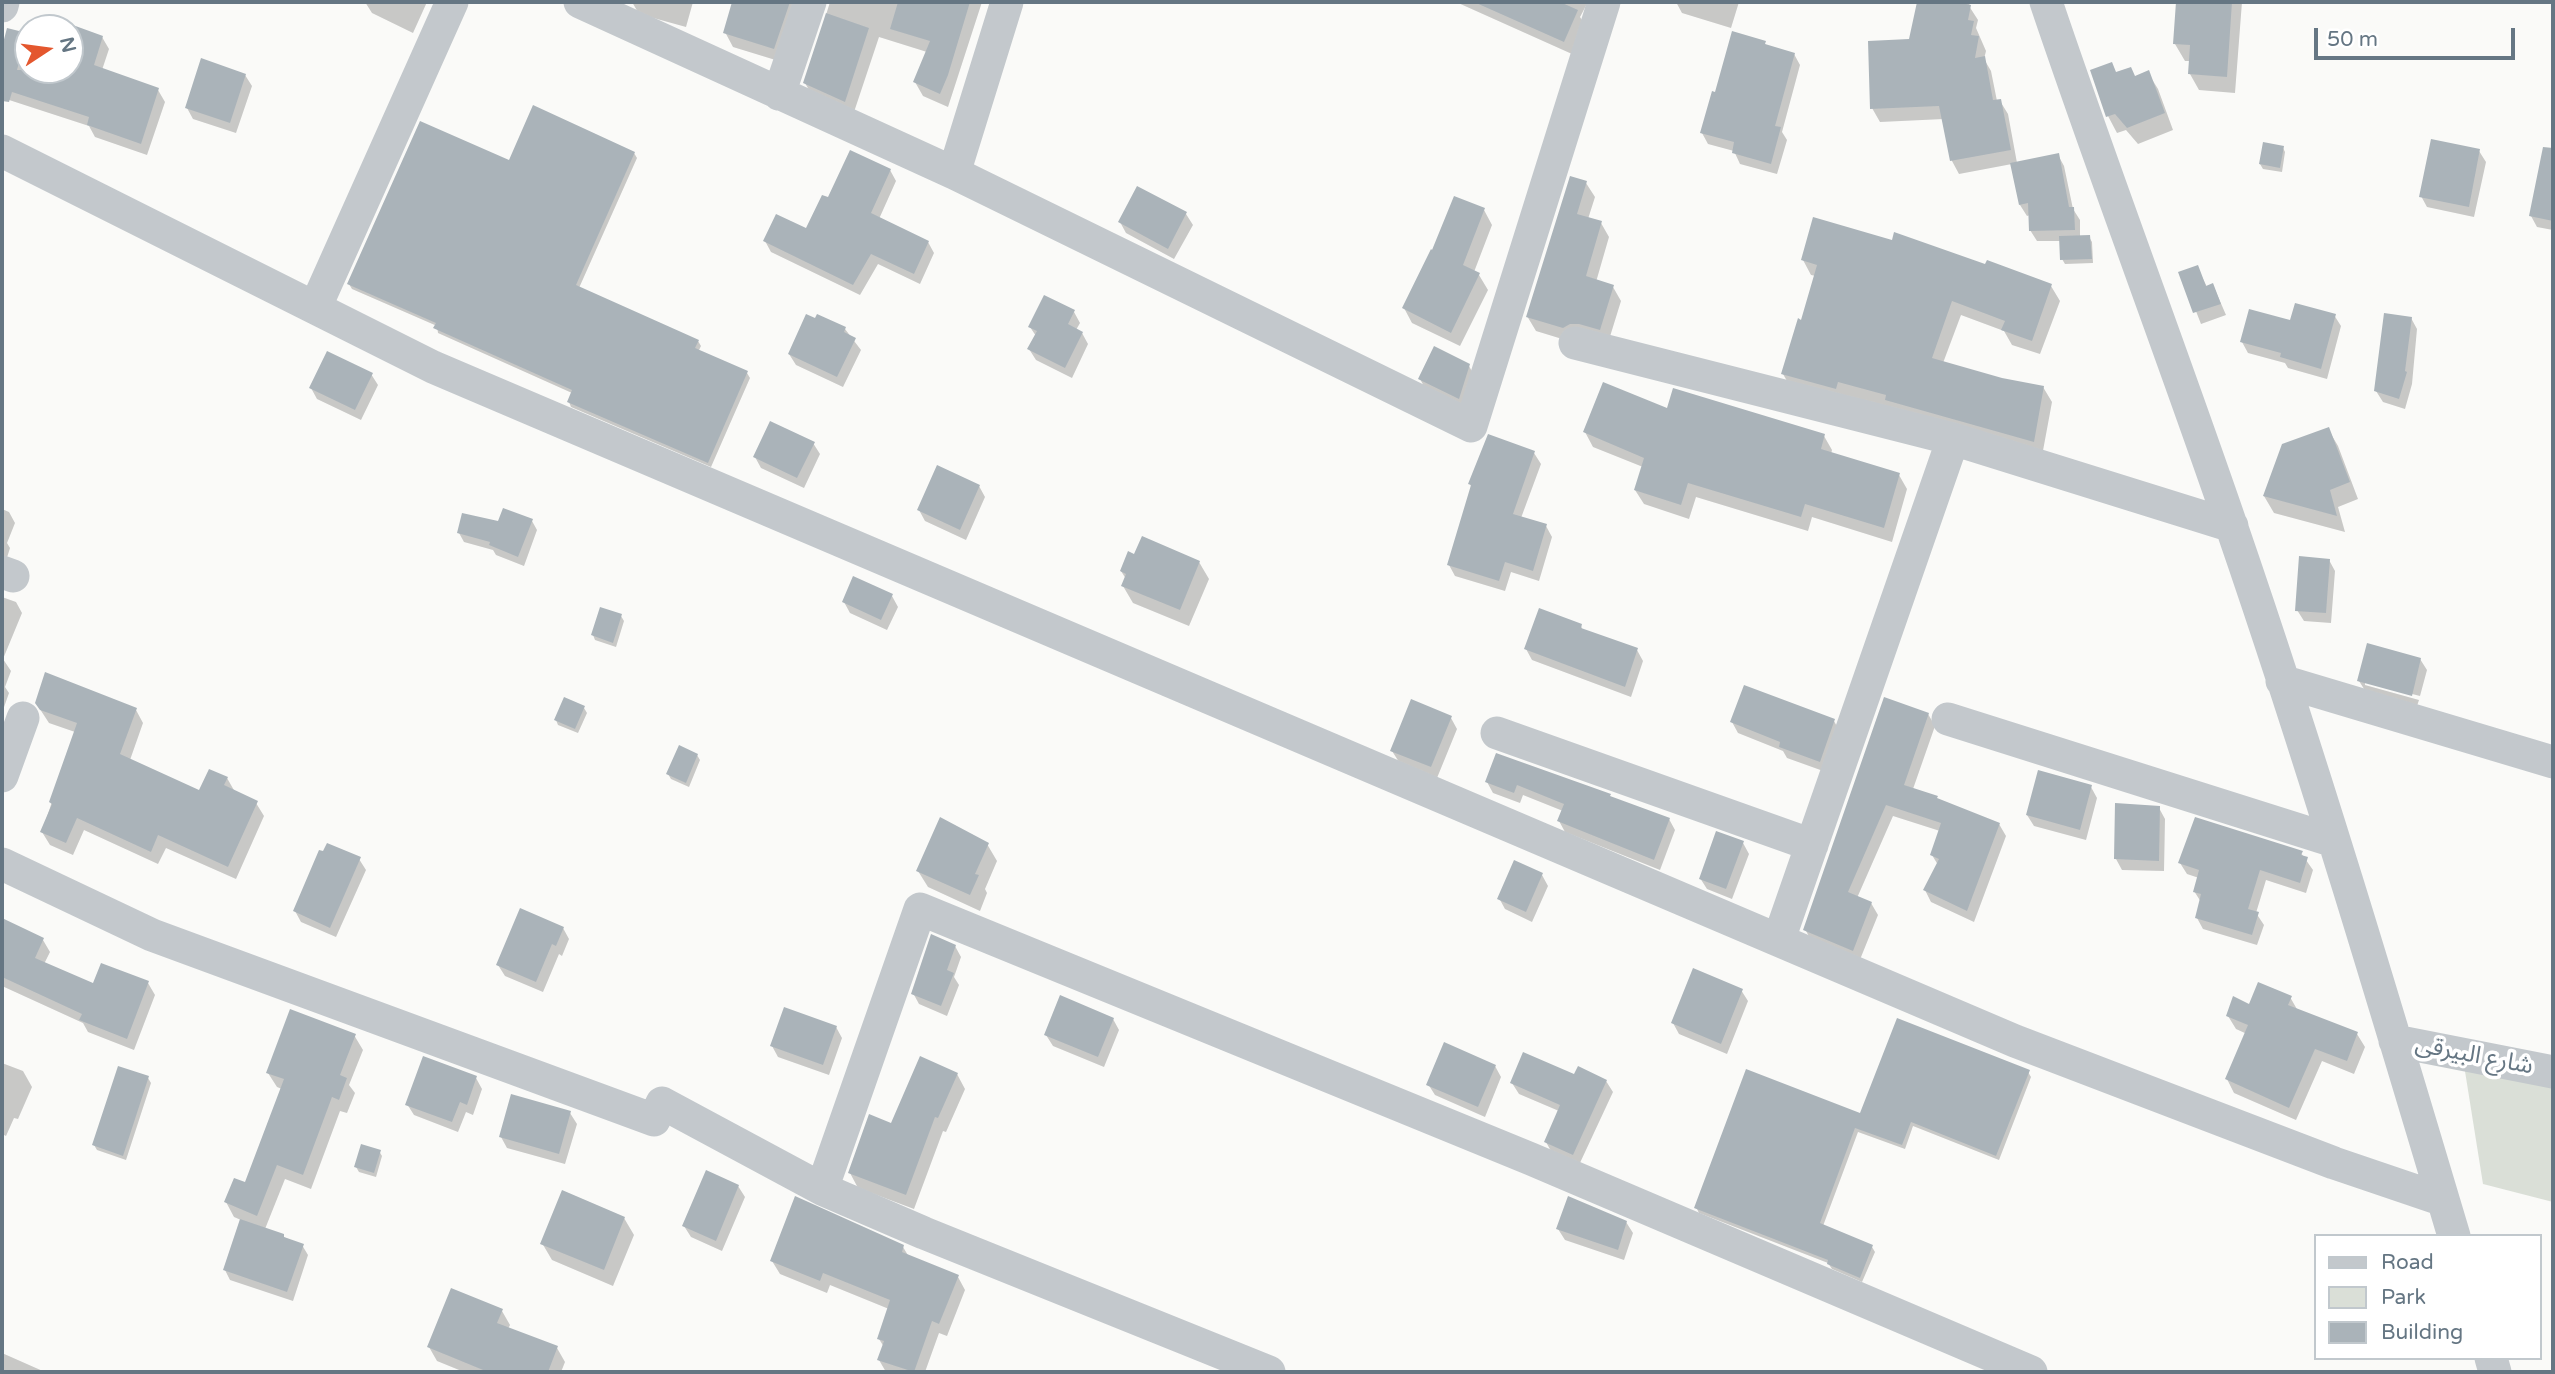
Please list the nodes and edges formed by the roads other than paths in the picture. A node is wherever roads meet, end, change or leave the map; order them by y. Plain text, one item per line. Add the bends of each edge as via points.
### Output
1 (453, 2) edge
2 (579, 2) edge
3 (810, 2) edge
4 (1007, 2) edge
5 (1604, 2) edge
6 (2046, 2) edge
7 (619, 10) edge
8 (779, 94) junction
9 (2, 151) edge
10 (954, 173) junction
11 (314, 308) junction
12 (1575, 343) dead end
13 (1952, 439) junction
14 (2231, 526) junction
15 (2281, 681) junction
16 (23, 718) dead end
17 (1948, 719) dead end
18 (1497, 733) dead end
19 (2553, 762) edge
20 (2, 776) edge
21 (2334, 841) junction
22 (1812, 845) junction
23 (2, 864) edge
24 (1779, 939) junction
25 (2395, 1041) junction
26 (2553, 1072) edge
27 (822, 1189) junction
28 (2443, 1200) junction
29 (2453, 1234) edge
30 (1269, 1372) edge
31 (2031, 1372) edge

1 - 11 street
2 - 7 street
3 - 8 street
4 - 10 street
5 - 10 street via 1471,426
6 - 14 street
7 - 8 street
8 - 10 street
9 - 11 street
11 - 24 street via 446,373
12 - 13 street
13 - 14 street
13 - 22 street
14 - 15 street
15 - 19 street
15 - 21 street
16 - 20 street
17 - 21 street
18 - 22 street
21 - 25 street
22 - 24 street
23 - 27 street via 152,935 654,1120 662,1103
24 - 28 street via 2015,1041
25 - 26 street, شارع البيرقى
25 - 28 street
27 - 30 street
27 - 31 street via 920,909 1531,1159
28 - 29 street

